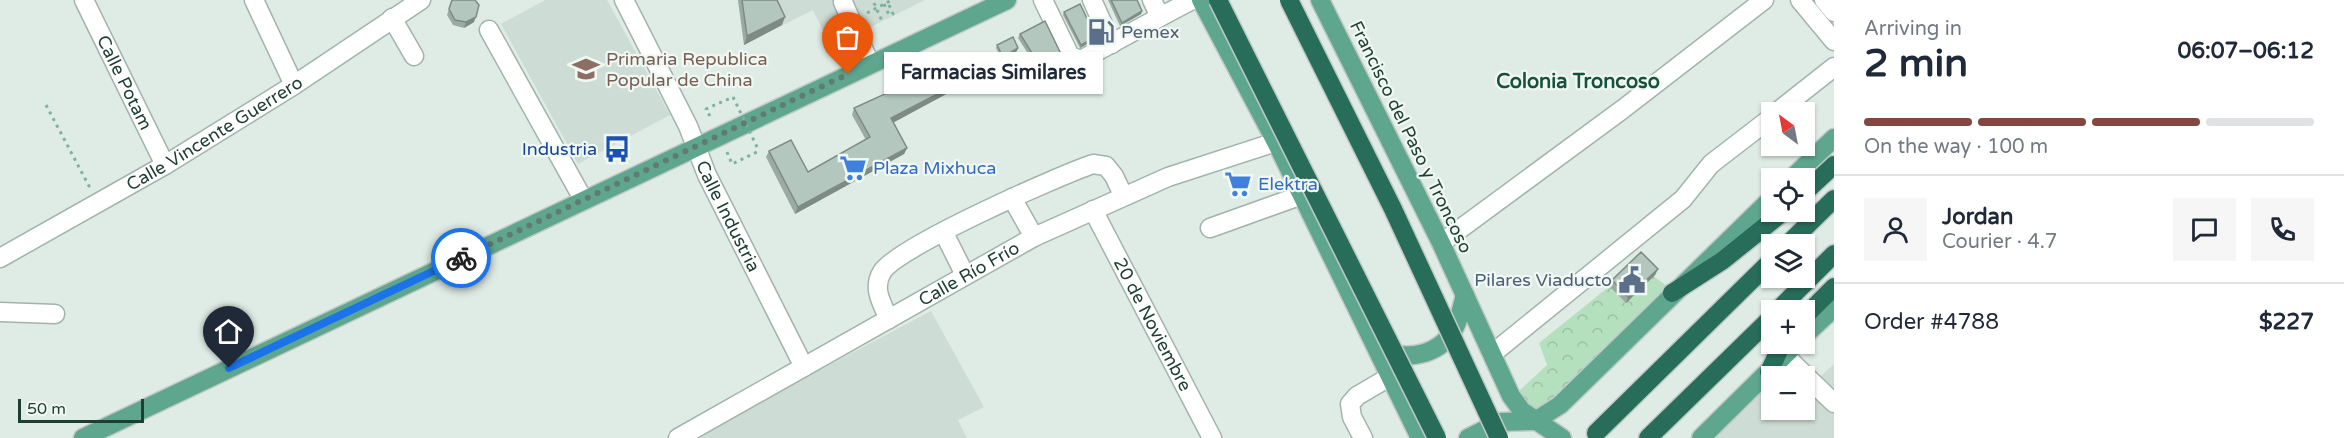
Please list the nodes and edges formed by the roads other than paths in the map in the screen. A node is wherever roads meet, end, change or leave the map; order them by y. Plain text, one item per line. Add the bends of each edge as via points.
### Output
1 (84, 0) edge
2 (254, 0) edge
3 (421, 0) edge
4 (624, 0) edge
5 (1004, 0) edge
6 (1043, 0) edge
7 (1092, 0) edge
8 (1152, 0) edge
9 (1192, 0) edge
10 (1201, 0) edge
11 (1218, 0) edge
12 (1289, 0) edge
13 (1320, 0) edge
14 (1764, 0) edge
15 (1800, 0) edge
16 (1824, 0) edge
17 (839, 4) dead end
18 (1834, 12) edge
19 (1160, 17) junction
20 (392, 18) junction
21 (489, 30) dead end
22 (1834, 40) edge
23 (1112, 44) junction
24 (414, 56) dead end
25 (870, 64) junction
26 (1834, 67) edge
27 (294, 85) junction
28 (1790, 102) edge
29 (1761, 125) edge
30 (1834, 138) edge
31 (1276, 142) junction
32 (694, 147) junction
33 (165, 165) junction
34 (1834, 165) edge
35 (1802, 168) edge
36 (1815, 183) edge
37 (1123, 195) junction
38 (1302, 195) junction
39 (1012, 198) junction
40 (583, 199) junction
41 (1834, 199) edge
42 (1761, 208) edge
43 (1093, 210) junction
44 (1771, 222) edge
45 (1210, 228) dead end
46 (944, 233) junction
47 (1798, 234) edge
48 (1034, 237) junction
49 (1441, 243) junction
50 (1834, 254) edge
51 (0, 258) edge
52 (1761, 271) edge
53 (965, 275) junction
54 (1834, 287) edge
55 (1672, 293) junction
56 (1465, 295) junction
57 (1788, 300) edge
58 (1815, 306) edge
59 (1834, 308) edge
60 (0, 312) edge
61 (55, 314) dead end
62 (889, 319) junction
63 (1815, 326) edge
64 (1761, 327) edge
65 (1376, 346) junction
66 (1492, 354) junction
67 (1790, 354) edge
68 (804, 367) junction
69 (1391, 376) junction
70 (1761, 380) edge
71 (1834, 403) edge
72 (1535, 421) junction
73 (1596, 433) dead end
74 (83, 438) edge
75 (678, 438) edge
76 (1212, 438) edge
77 (1363, 438) edge
78 (1420, 438) edge
79 (1437, 438) edge
80 (1468, 438) edge
81 (1499, 438) edge
82 (1562, 438) edge
83 (1648, 438) edge
84 (1701, 438) edge

1 - 33 street, Calle Potam
2 - 27 street
3 - 20 street, Calle Vincente Guerrero
4 - 32 street, Calle Industria via 688,126
5 - 25 main road
6 - 23 street via 1070,56 1086,58
7 - 23 street
8 - 19 street
9 - 19 street
10 - 31 main road
11 - 79 highway, bridge
12 - 81 highway, bridge via 1393,209
13 - 49 main road, Francisco del Paso y Troncoso
14 - 49 street
15 - 22 street
16 - 18 street
17 - 25 street via 858,33
19 - 23 street
20 - 24 street
20 - 27 street, Calle Vincente Guerrero
21 - 40 street
25 - 32 main road
26 - 28 street
27 - 33 street, Calle Vincente Guerrero
29 - 66 street via 1711,164 1683,199
30 - 35 main road
31 - 37 street, Calle Río Frío
31 - 38 main road
32 - 40 main road
32 - 68 street, Calle Industria
33 - 51 street, Calle Vincente Guerrero
34 - 36 highway
37 - 39 street via 1106,166 1093,164
37 - 43 street, Calle Río Frío
38 - 45 street
38 - 65 main road
39 - 46 street
39 - 48 street
40 - 74 main road
41 - 47 highway
42 - 55 main road
43 - 48 street, Calle Río Frío
43 - 76 street, 20 de Noviembre
44 - 55 highway via 1722,261
46 - 53 street
46 - 62 street via 909,251 882,272 877,292
48 - 53 street, Calle Río Frío
49 - 56 main road, Francisco del Paso y Troncoso
50 - 57 highway
52 - 73 highway
53 - 62 street, Calle Río Frío
54 - 58 highway
55 - 72 main road via 1560,405
56 - 65 main road via 1448,338 1432,350 1403,356
56 - 66 main road, Francisco del Paso y Troncoso
59 - 63 main road
60 - 61 street
62 - 68 street, Calle Río Frío
64 - 83 highway
65 - 69 main road
66 - 72 main road, Francisco del Paso y Troncoso via 1516,405
67 - 71 street
68 - 75 street, Calle Río Frío
69 - 77 street via 1350,404
69 - 78 main road
70 - 84 main road
72 - 80 main road via 1500,422
72 - 82 main road, Francisco del Paso y Troncoso

